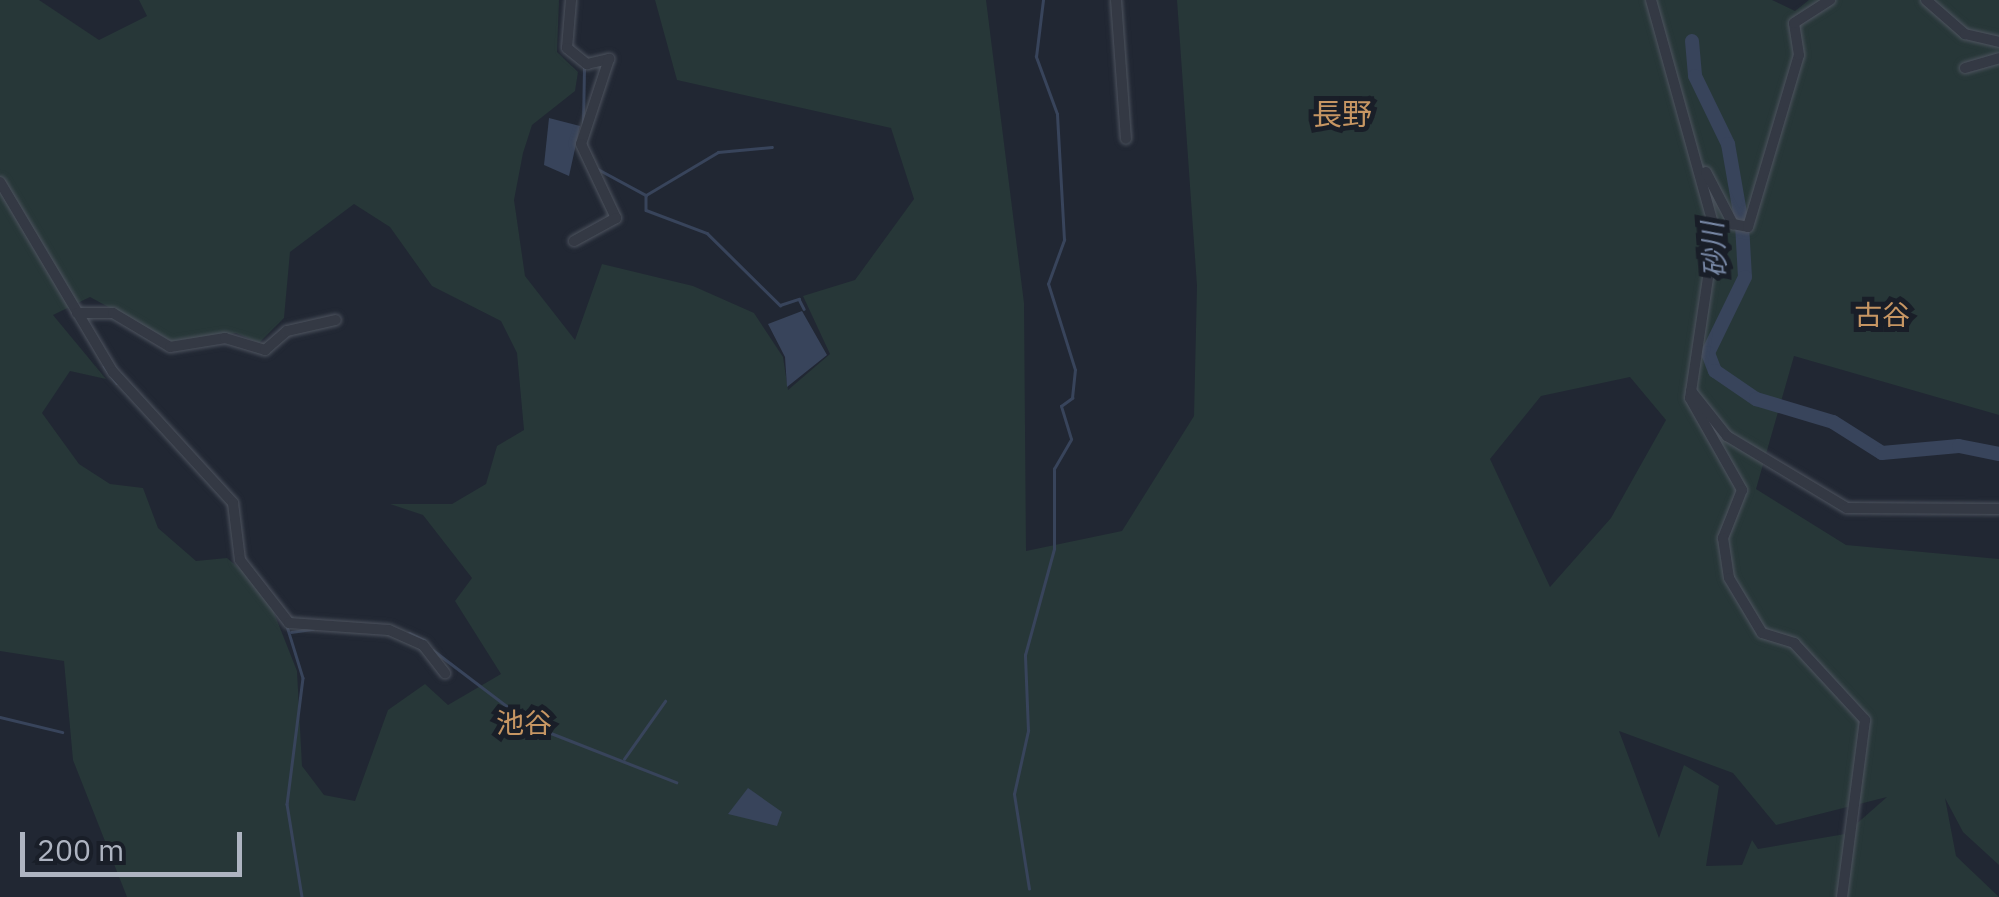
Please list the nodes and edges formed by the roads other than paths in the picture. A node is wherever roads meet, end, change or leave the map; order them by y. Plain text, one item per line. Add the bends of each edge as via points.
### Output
1 (572, 0) edge
2 (1116, 0) edge
3 (1652, 0) edge
4 (1830, 0) edge
5 (1926, 0) edge
6 (1999, 42) edge
7 (1999, 58) edge
8 (1965, 68) dead end
9 (1126, 139) dead end
10 (1698, 165) junction
11 (0, 182) edge
12 (574, 241) dead end
13 (77, 313) junction
14 (336, 320) dead end
15 (1690, 390) junction
16 (1999, 509) edge
17 (445, 673) dead end
18 (1842, 897) edge

1 - 12 street via 567,48 587,64 609,59 584,131 616,218
2 - 9 street via 1114,77
3 - 10 street
4 - 10 street via 1794,23 1799,54 1760,211 1742,228
5 - 6 street via 1965,34
7 - 8 street
10 - 15 street via 1716,244
11 - 13 street
13 - 14 street via 113,313 170,348 225,338 265,350 287,331
13 - 17 street via 116,376 233,503 240,560 289,623 405,635
15 - 16 street via 1727,436 1847,508
15 - 18 street via 1697,418 1742,490 1722,538 1734,596 1762,632 1794,642 1865,720

